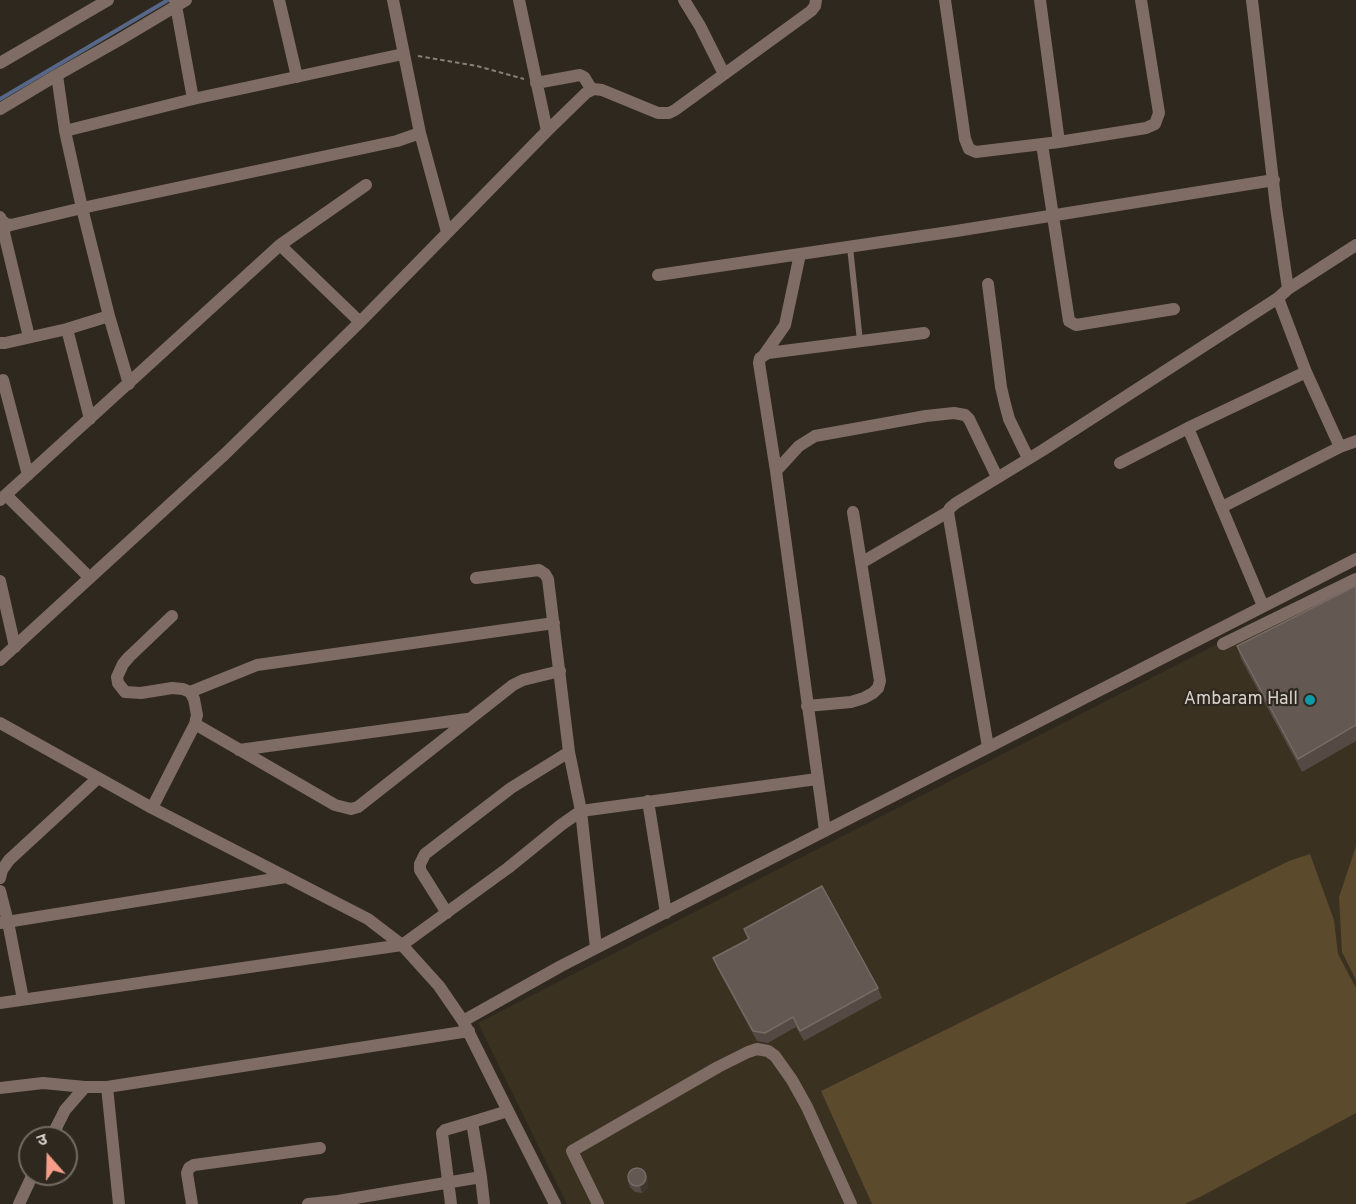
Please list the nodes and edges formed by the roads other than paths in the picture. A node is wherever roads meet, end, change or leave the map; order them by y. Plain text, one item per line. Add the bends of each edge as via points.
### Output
1 (108, 0) edge
2 (279, 0) edge
3 (393, 0) edge
4 (519, 0) edge
5 (684, 0) edge
6 (816, 0) edge
7 (945, 0) edge
8 (1040, 0) edge
9 (1141, 0) edge
10 (1252, 0) edge
11 (179, 2) edge
12 (92, 5) edge
13 (404, 54) junction
14 (0, 63) edge
15 (724, 74) junction
16 (57, 75) junction
17 (297, 77) junction
18 (536, 83) junction
19 (592, 90) junction
20 (193, 99) junction
21 (0, 109) edge
22 (65, 131) junction
23 (547, 131) junction
24 (420, 133) junction
25 (1059, 142) junction
26 (1042, 144) junction
27 (1274, 180) junction
28 (366, 185) dead end
29 (82, 208) junction
30 (1052, 216) junction
31 (3, 220) edge
32 (447, 232) junction
33 (1356, 245) edge
34 (280, 246) junction
35 (850, 246) junction
36 (800, 254) junction
37 (658, 275) dead end
38 (988, 284) dead end
39 (1288, 289) junction
40 (1278, 298) junction
41 (1174, 309) dead end
42 (109, 316) junction
43 (360, 322) junction
44 (67, 329) junction
45 (924, 333) dead end
46 (29, 338) junction
47 (860, 341) junction
48 (0, 343) edge
49 (764, 355) junction
50 (1306, 372) junction
51 (3, 380) dead end
52 (129, 384) junction
53 (90, 419) junction
54 (1188, 428) junction
55 (1356, 441) edge
56 (1340, 447) junction
57 (1028, 458) junction
58 (1119, 463) dead end
59 (776, 471) junction
60 (28, 475) junction
61 (997, 477) junction
62 (3, 497) edge
63 (1222, 507) junction
64 (854, 512) dead end
65 (948, 512) junction
66 (1356, 559) edge
67 (861, 563) junction
68 (90, 578) junction
69 (476, 578) dead end
70 (1356, 579) edge
71 (0, 581) edge
72 (1263, 606) junction
73 (172, 616) dead end
74 (554, 623) junction
75 (1223, 644) dead end
76 (15, 647) junction
77 (0, 660) edge
78 (560, 671) junction
79 (190, 692) junction
80 (807, 706) junction
81 (468, 719) junction
82 (0, 723) edge
83 (195, 724) junction
84 (988, 747) junction
85 (239, 750) junction
86 (569, 752) junction
87 (98, 778) junction
88 (817, 779) junction
89 (648, 801) junction
90 (152, 808) junction
91 (581, 811) junction
92 (825, 831) junction
93 (286, 877) junction
94 (0, 878) edge
95 (0, 891) edge
96 (666, 913) junction
97 (447, 914) junction
98 (4, 923) edge
99 (402, 945) junction
100 (597, 948) junction
101 (23, 999) junction
102 (0, 1003) edge
103 (466, 1026) junction
104 (85, 1087) junction
105 (107, 1087) junction
106 (0, 1088) edge
107 (507, 1111) junction
108 (472, 1122) junction
109 (57, 1126) edge
110 (320, 1148) dead end
111 (481, 1177) junction
112 (448, 1182) junction
113 (27, 1186) edge
114 (19, 1204) edge
115 (119, 1204) edge
116 (192, 1204) edge
117 (308, 1204) edge
118 (451, 1204) edge
119 (484, 1204) edge
120 (555, 1204) edge
121 (598, 1204) edge
122 (851, 1204) edge

1 - 12 street
2 - 17 street
3 - 13 street
4 - 18 street
5 - 15 street
6 - 15 street via 811,11
7 - 26 street via 967,145 976,152
8 - 25 street
9 - 25 street via 1159,112 1155,124
10 - 27 street
11 - 16 street
11 - 20 street
12 - 14 street
13 - 17 street
13 - 24 street
15 - 19 street via 669,112 658,113 602,90
16 - 21 street
16 - 22 street
17 - 20 street
18 - 19 street via 580,75
18 - 23 street
19 - 23 street
20 - 22 street
22 - 29 street
23 - 32 street
24 - 29 street
24 - 32 street
25 - 26 street
26 - 30 street
27 - 30 street
27 - 39 street
28 - 34 street
29 - 31 street via 11,225
29 - 42 street
30 - 35 street
30 - 41 street via 1068,318 1072,323
31 - 46 street
32 - 43 street
33 - 39 street
34 - 43 street
34 - 52 street
35 - 36 street
35 - 47 lane
36 - 37 street
36 - 49 street via 785,325
38 - 57 street via 1001,387 1009,419
39 - 40 street
40 - 50 street
40 - 57 street
42 - 44 street
42 - 52 street
43 - 68 street
44 - 46 street
44 - 53 street
45 - 47 street
46 - 48 street
47 - 49 street
49 - 59 street via 759,369
50 - 54 street
50 - 56 street
51 - 60 street
52 - 53 street
53 - 60 street
54 - 58 street
54 - 63 street
55 - 56 street
56 - 63 street
57 - 61 street
59 - 61 street via 799,446 815,436 954,413 969,418
59 - 80 street
60 - 62 street
61 - 65 street
62 - 68 street
63 - 72 street
64 - 67 street
65 - 67 street
65 - 84 street
66 - 72 street
67 - 80 street via 878,688 851,702
68 - 76 street
69 - 74 street via 542,571 548,579
70 - 75 street
71 - 76 street
72 - 84 street
73 - 79 street via 123,664 118,683 125,693 172,688
74 - 78 street
74 - 79 street via 258,665
76 - 77 street
78 - 81 street via 518,682
78 - 86 street
79 - 83 street via 196,706
80 - 88 street
81 - 85 street
81 - 85 street via 351,809 335,805
82 - 87 street
83 - 85 street
83 - 90 street
84 - 92 street
86 - 91 street
86 - 97 street via 511,788 425,854 420,870
87 - 90 street
87 - 94 street via 9,860
88 - 89 street
88 - 92 street
89 - 91 street
89 - 96 street
90 - 93 street
91 - 97 street
91 - 100 street
92 - 96 street
93 - 98 street
93 - 99 street via 368,919
95 - 98 street
96 - 100 street
97 - 99 street
98 - 101 street
99 - 101 street
99 - 103 street via 439,986
100 - 103 street
101 - 102 street
103 - 105 street
103 - 107 street
104 - 105 street
104 - 106 street via 43,1083
104 - 109 street
105 - 115 street
107 - 108 street
107 - 120 street
108 - 111 street
108 - 112 street via 443,1131
110 - 116 street via 194,1165 187,1173
111 - 112 street
111 - 119 street
112 - 117 street
112 - 118 street
113 - 114 street
121 - 122 street via 572,1151 718,1066 758,1049 776,1056 792,1080

